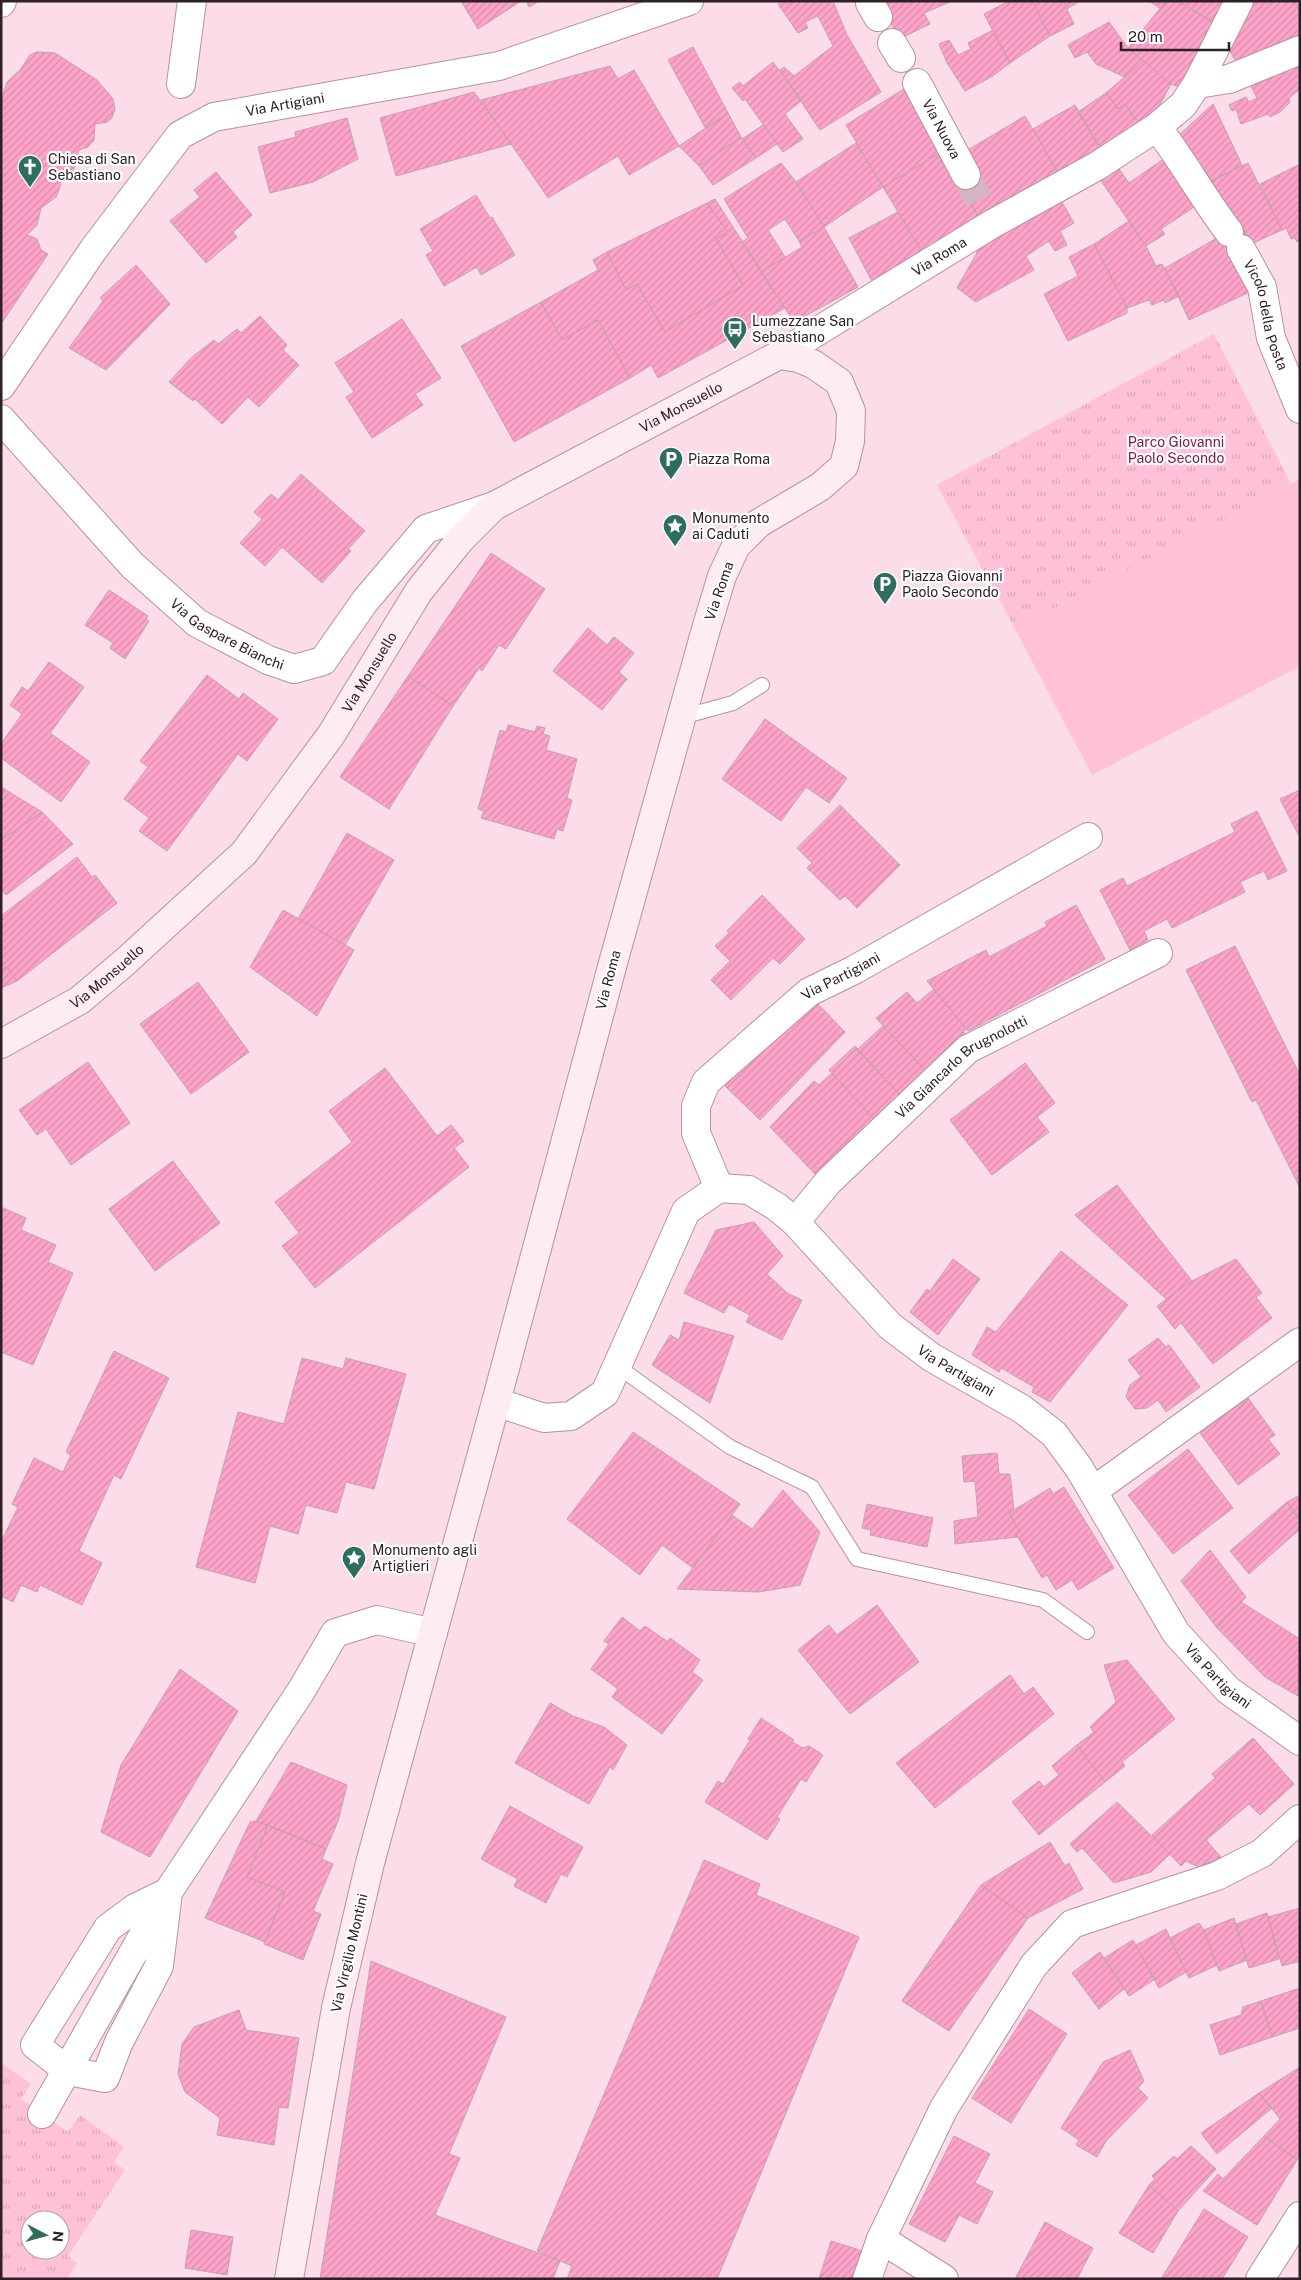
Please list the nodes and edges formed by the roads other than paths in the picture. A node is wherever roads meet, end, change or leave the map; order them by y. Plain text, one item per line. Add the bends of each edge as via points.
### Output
1 (192, 1) edge
2 (689, 1) edge
3 (1239, 1) edge
4 (1300, 50) edge
5 (917, 83) dead end
6 (181, 84) dead end
7 (1197, 84) junction
8 (1157, 127) junction
9 (966, 175) tunnel mouth
10 (779, 355) junction
11 (4, 382) edge
12 (1300, 409) edge
13 (1, 419) edge
14 (494, 506) junction
15 (762, 685) dead end
16 (682, 717) junction
17 (1088, 837) dead end
18 (1158, 953) dead end
19 (1, 1044) edge
20 (719, 1188) junction
21 (795, 1222) junction
22 (1300, 1342) edge
23 (617, 1366) junction
24 (496, 1402) junction
25 (1093, 1491) junction
26 (1087, 1632) dead end
27 (433, 1633) junction
28 (1300, 1741) edge
29 (1300, 1819) edge
30 (168, 1892) junction
31 (68, 2071) junction
32 (42, 2114) dead end
33 (1300, 2216) edge
34 (880, 2238) junction
35 (1288, 2252) edge
36 (289, 2279) edge
37 (867, 2279) edge
38 (944, 2279) edge
39 (1260, 2279) edge

1 - 6 street
2 - 11 street, Via Artigiani via 499,66 214,117 180,135 93,250
3 - 7 street, Via Roma
4 - 7 street via 1229,79
5 - 9 street, Via Nuova
7 - 8 street, Via Roma via 1183,105
8 - 10 street, Via Roma via 1097,166 990,221
8 - 12 street, Vicolo della Posta via 1235,240 1262,287 1271,338
10 - 14 main road, Via Monsuello
10 - 16 main road, Via Roma via 813,364 838,382 851,412 850,441 844,466 820,487 759,523 736,546 722,576
13 - 14 street, Via Gaspare Bianchi via 132,565 197,624 268,660 294,669 323,661 365,601 426,529
14 - 19 main road, Via Monsuello via 460,540 419,591 331,736 244,853 80,1000
15 - 16 lane via 732,703
16 - 24 main road, Via Roma
17 - 20 street, Via Partigiani via 854,970 809,992 706,1082 696,1106 696,1133
18 - 21 street, Via Giancarlo Brugnolotti via 968,1049 829,1181
20 - 21 street, Via Partigiani via 749,1190
20 - 23 street via 686,1211
21 - 25 street, Via Partigiani via 890,1326 931,1357 1022,1409 1054,1434
22 - 25 street
23 - 24 street via 605,1393 571,1416 544,1418
23 - 26 lane via 730,1447 812,1487 857,1559 1043,1600
24 - 27 main road, Via Virgilio Montini
25 - 28 street, Via Partigiani via 1176,1633 1228,1690
27 - 30 street via 377,1620 335,1633 301,1691
27 - 36 main road, Via Virgilio Montini via 370,1863 336,2008
29 - 34 street via 1262,1853 1217,1876 1072,1924 1034,1965 944,2108
30 - 31 street
30 - 31 street via 159,1966 119,2042 105,2078
30 - 31 street via 135,1908 108,1928 35,2044
31 - 32 street
33 - 35 street
34 - 37 street
34 - 38 street
35 - 39 street

